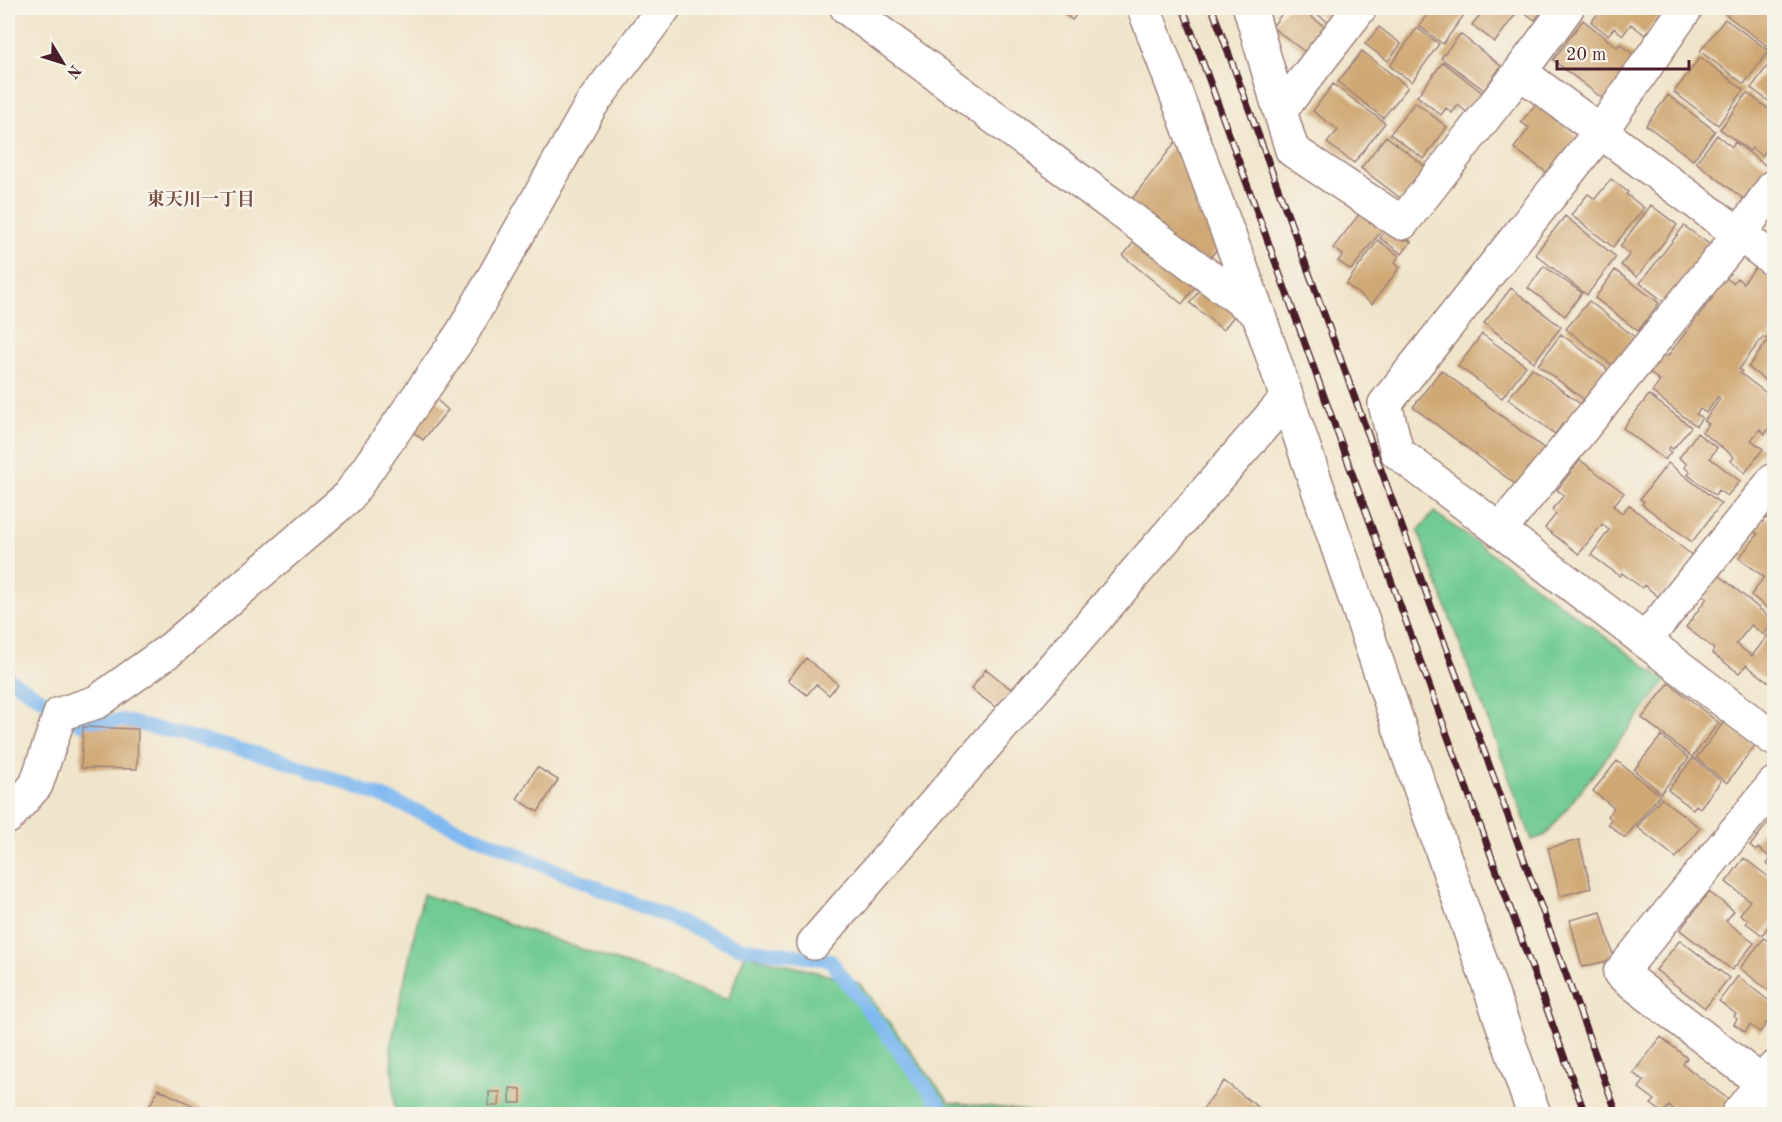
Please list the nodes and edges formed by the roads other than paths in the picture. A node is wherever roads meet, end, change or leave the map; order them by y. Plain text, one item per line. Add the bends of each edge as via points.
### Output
1 (664, 8) edge
2 (847, 8) edge
3 (1144, 8) edge
4 (1250, 8) edge
5 (1360, 8) edge
6 (1567, 8) edge
7 (1686, 8) edge
8 (1520, 72) junction
9 (1280, 111) junction
10 (1601, 131) junction
11 (1774, 186) edge
12 (1740, 234) junction
13 (1774, 260) edge
14 (1258, 313) junction
15 (1287, 398) junction
16 (1774, 480) edge
17 (1500, 530) junction
18 (1645, 640) junction
19 (1774, 739) edge
20 (1774, 784) edge
21 (8, 817) edge
22 (814, 943) dead end
23 (1771, 1081) edge
24 (1534, 1114) edge
25 (1738, 1114) edge

1 - 21 street via 591,105 461,335 348,497 171,649 97,702 60,714 36,785
2 - 14 street
3 - 14 street
4 - 9 street
5 - 9 street
6 - 8 street
7 - 10 street
8 - 9 street via 1402,224 1292,150
8 - 10 street
10 - 12 street
10 - 17 street via 1385,404 1397,452
11 - 12 street
12 - 13 street
12 - 17 street
14 - 15 street
15 - 22 street
15 - 24 street
16 - 18 street
17 - 18 street
18 - 19 street
20 - 23 street via 1620,973
23 - 25 street

